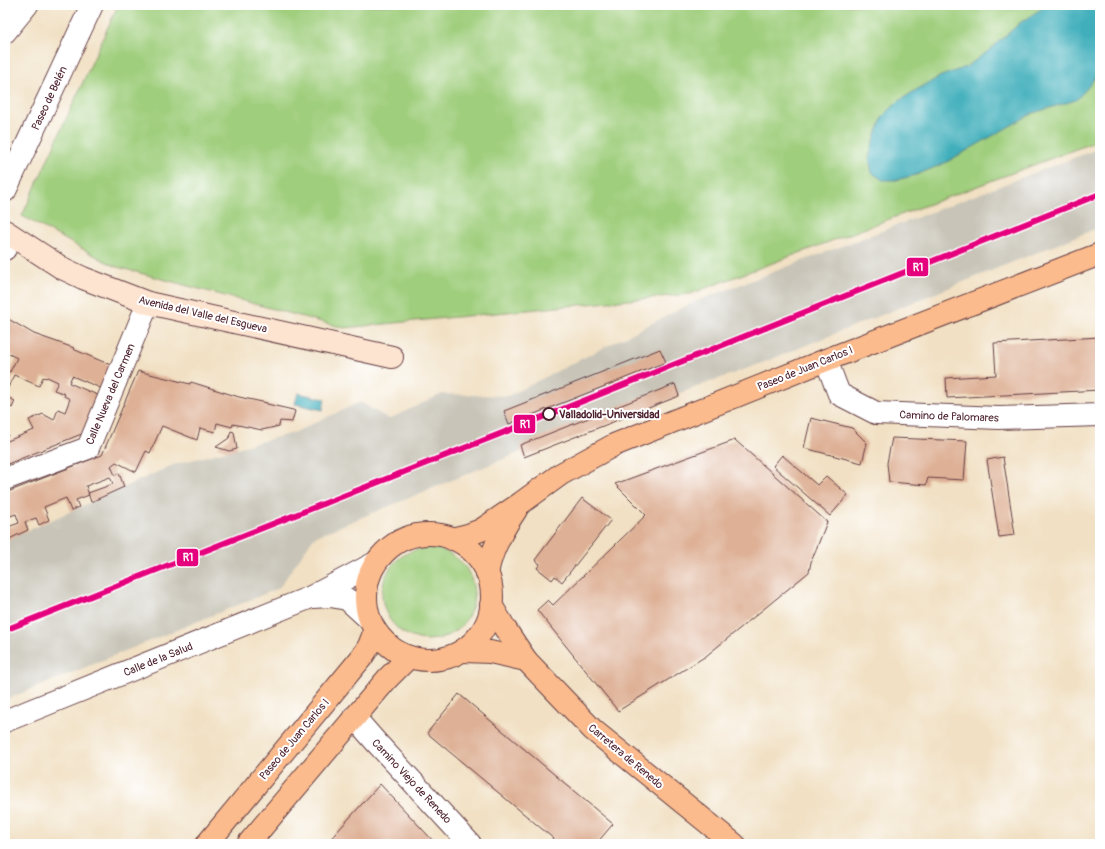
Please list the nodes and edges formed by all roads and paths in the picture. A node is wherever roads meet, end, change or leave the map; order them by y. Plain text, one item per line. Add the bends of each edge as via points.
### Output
1 (27, 5) edge
2 (92, 5) edge
3 (5, 32) edge
4 (5, 191) edge
5 (7, 238) edge
6 (1100, 254) edge
7 (148, 303) junction
8 (392, 357) dead end
9 (826, 360) junction
10 (1100, 414) edge
11 (5, 480) edge
12 (521, 503) junction
13 (452, 539) junction
14 (375, 563) junction
15 (487, 574) junction
16 (310, 597) junction
17 (491, 605) junction
18 (372, 625) junction
19 (462, 650) junction
20 (409, 657) junction
21 (526, 660) junction
22 (354, 717) junction
23 (5, 721) edge
24 (207, 844) edge
25 (248, 844) edge
26 (470, 844) edge
27 (734, 844) edge

1 - 3 street
2 - 4 street, Paseo de Belén
5 - 7 street, Avenida del Valle del Esgueva via 82,278
6 - 9 main road, Paseo de Juan Carlos I
7 - 8 street, Avenida del Valle del Esgueva
7 - 11 street, Calle Nueva del Carmen via 88,448
9 - 10 street, Camino de Palomares via 839,394 876,414 999,418
9 - 12 main road, Paseo de Juan Carlos I via 614,445 561,474
12 - 13 main road, Paseo de Juan Carlos I via 481,530
12 - 15 main road, Paseo de Juan Carlos I via 496,542 489,559
13 - 14 main road via 440,535 416,535 393,545
13 - 15 main road via 469,549 480,560
14 - 16 street, Calle de la Salud
14 - 18 main road via 368,580 365,599
15 - 17 main road via 491,589
16 - 18 street, Calle de la Salud via 331,596 347,599
16 - 23 street, Calle de la Salud
17 - 19 main road via 485,626 475,640
17 - 21 main road, Carretera de Renedo
18 - 20 main road via 390,647
18 - 24 main road, Paseo de Juan Carlos I via 369,646 362,657
19 - 20 main road via 450,657 437,660
19 - 21 main road via 490,652
20 - 22 main road
21 - 27 main road, Carretera de Renedo via 592,730
22 - 25 main road
22 - 26 street, Camino Viejo de Renedo

